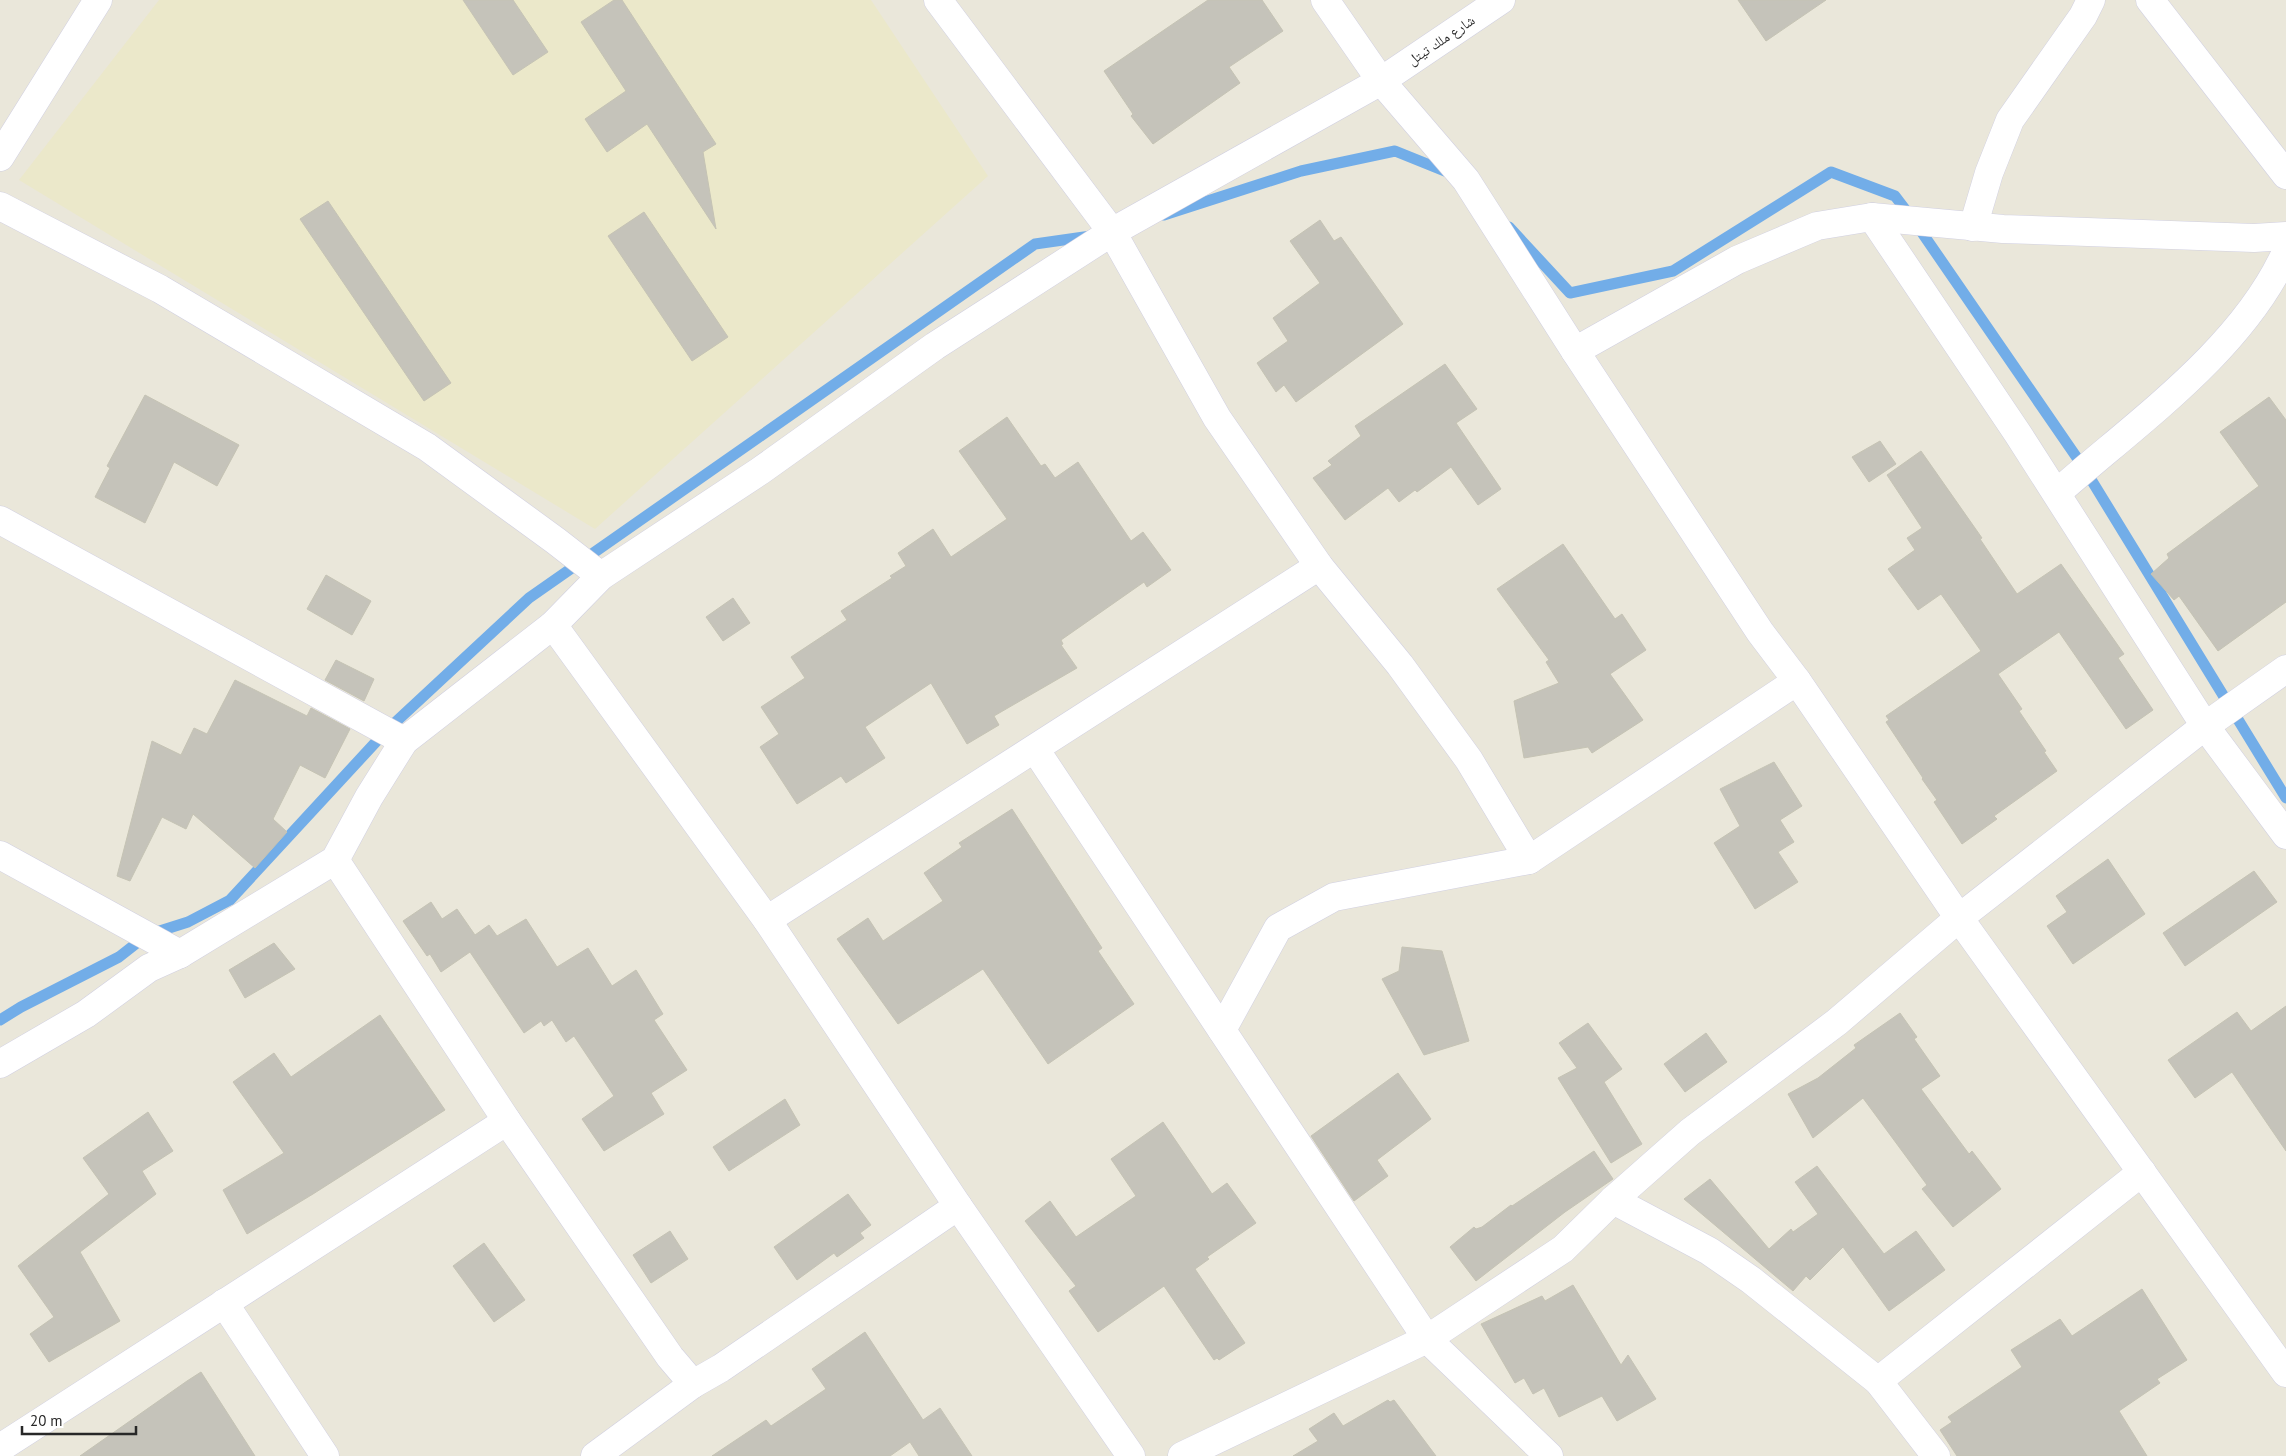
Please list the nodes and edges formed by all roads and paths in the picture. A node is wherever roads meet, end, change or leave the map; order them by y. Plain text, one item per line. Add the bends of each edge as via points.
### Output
1 (98, 0) edge
2 (938, 0) edge
3 (1325, 0) edge
4 (1501, 0) edge
5 (2092, 0) edge
6 (2150, 0) edge
7 (1381, 81) junction
8 (0, 157) edge
9 (2286, 175) edge
10 (0, 206) edge
11 (1872, 217) junction
12 (1973, 226) junction
13 (1112, 232) junction
14 (2286, 236) edge
15 (2286, 252) edge
16 (1574, 351) junction
17 (2056, 493) junction
18 (0, 520) edge
19 (1319, 566) junction
20 (601, 576) junction
21 (553, 625) junction
22 (2286, 669) edge
23 (1796, 681) junction
24 (2205, 726) junction
25 (404, 741) junction
26 (1035, 749) junction
27 (2286, 835) edge
28 (0, 856) edge
29 (336, 860) junction
30 (1529, 860) junction
31 (1959, 918) junction
32 (767, 920) junction
33 (180, 954) junction
34 (1222, 1030) junction
35 (0, 1064) edge
36 (507, 1121) junction
37 (2142, 1172) junction
38 (1613, 1200) junction
39 (958, 1206) junction
40 (224, 1303) junction
41 (1427, 1339) junction
42 (2286, 1373) edge
43 (1878, 1381) junction
44 (694, 1384) junction
45 (0, 1448) edge
46 (325, 1456) edge
47 (595, 1456) edge
48 (1130, 1456) edge
49 (1182, 1456) edge
50 (1549, 1456) edge
51 (1936, 1456) edge

1 - 8 street
2 - 13 street
3 - 7 street
4 - 7 street, شارع ملك تيتل
5 - 12 street via 2010,120 1989,172
6 - 9 street
7 - 13 street, شارع ملك تيتل
7 - 16 street via 1466,180
10 - 20 street via 160,289 427,447
11 - 12 street
11 - 16 street via 1817,226 1737,260
11 - 17 street
12 - 14 street via 2254,238
13 - 19 street via 1217,418
13 - 20 street, شارع ملك تيتل via 935,346 760,471
15 - 17 street via 2255,307 2189,378
16 - 23 street via 1760,632
17 - 24 street
18 - 25 street
19 - 26 street
19 - 30 street via 1400,664 1469,760
20 - 21 street, شارع ملك تيتل
21 - 25 street, شارع ملك تيتل
21 - 32 street
22 - 24 street
23 - 30 street
23 - 31 street
24 - 27 street
24 - 31 street
25 - 29 street via 369,797
26 - 32 street
26 - 34 street
28 - 33 street
29 - 33 street
29 - 36 street
30 - 34 street via 1334,898 1278,928
31 - 37 street
31 - 38 street via 1837,1022 1690,1132
32 - 39 street
33 - 35 street via 149,968 86,1014
34 - 41 street
36 - 40 street
36 - 44 street via 670,1357
37 - 42 street
37 - 43 street
38 - 41 street via 1563,1249
38 - 43 street via 1709,1251 1751,1280
39 - 44 street
39 - 48 street
40 - 45 street
40 - 46 street
41 - 49 street
41 - 50 street
43 - 51 street
44 - 47 street

